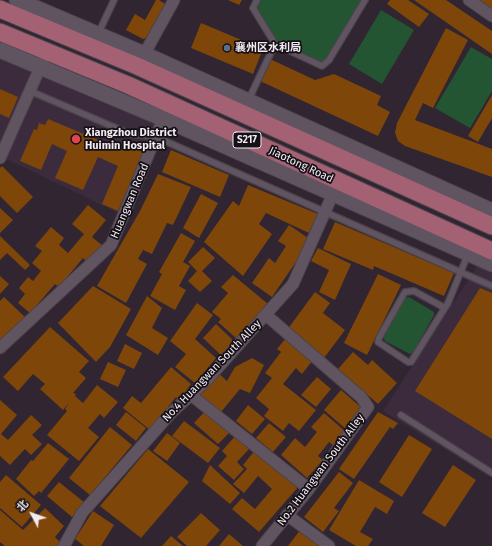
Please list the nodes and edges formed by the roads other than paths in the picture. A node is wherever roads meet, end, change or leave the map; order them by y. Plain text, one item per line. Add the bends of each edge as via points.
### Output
1 (17, 0) edge
2 (114, 0) edge
3 (174, 0) edge
4 (257, 0) edge
5 (364, 0) edge
6 (469, 0) edge
7 (0, 9) edge
8 (492, 16) edge
9 (0, 32) edge
10 (98, 34) junction
11 (275, 44) junction
12 (0, 50) edge
13 (47, 51) junction
14 (141, 60) junction
15 (40, 67) junction
16 (30, 91) junction
17 (248, 101) junction
18 (167, 112) junction
19 (156, 137) junction
20 (0, 158) edge
21 (335, 187) junction
22 (325, 211) junction
23 (492, 211) edge
24 (492, 226) edge
25 (471, 248) junction
26 (492, 251) edge
27 (492, 264) edge
28 (461, 272) junction
29 (492, 286) edge
30 (445, 308) junction
31 (266, 315) junction
32 (0, 348) edge
33 (191, 395) junction
34 (401, 415) dead end
35 (492, 473) edge
36 (309, 488) junction
37 (287, 515) junction
38 (64, 546) edge
39 (262, 546) edge
40 (329, 546) edge

1 - 10 street
2 - 10 lane
3 - 14 street
4 - 11 lane via 253,8
5 - 11 lane via 329,60 322,66
6 - 8 street
7 - 14 main road, Jiaotong Road / S217
9 - 13 main road, Jiaotong Road / S217
10 - 14 street
11 - 17 lane
12 - 15 street
13 - 15 street
13 - 18 main road, Jiaotong Road / S217 via 128,85
14 - 17 street
14 - 24 main road, Jiaotong Road / S217
15 - 16 street
15 - 18 street
16 - 19 lane via 130,134
16 - 20 street
17 - 23 street
18 - 19 street, Huangwan Road
18 - 21 main road, Jiaotong Road / S217
19 - 22 lane
19 - 32 street, Huangwan Road via 111,245
21 - 22 street, No.4 Huangwan South Alley
21 - 25 main road, Jiaotong Road / S217
22 - 28 lane
22 - 31 street, No.4 Huangwan South Alley via 293,284
25 - 26 main road, Jiaotong Road / S217
25 - 27 street
25 - 28 lane
28 - 29 lane
28 - 30 lane
30 - 30 lane via 411,362 378,342 405,292 414,291
31 - 33 street, No.4 Huangwan South Alley
31 - 36 street, No.2 Huangwan South Alley via 361,397 368,407
33 - 36 street
33 - 38 street, No.4 Huangwan South Alley via 171,413 82,513
34 - 35 lane
36 - 37 street, No.2 Huangwan South Alley
37 - 39 street, No.2 Huangwan South Alley
37 - 40 street

